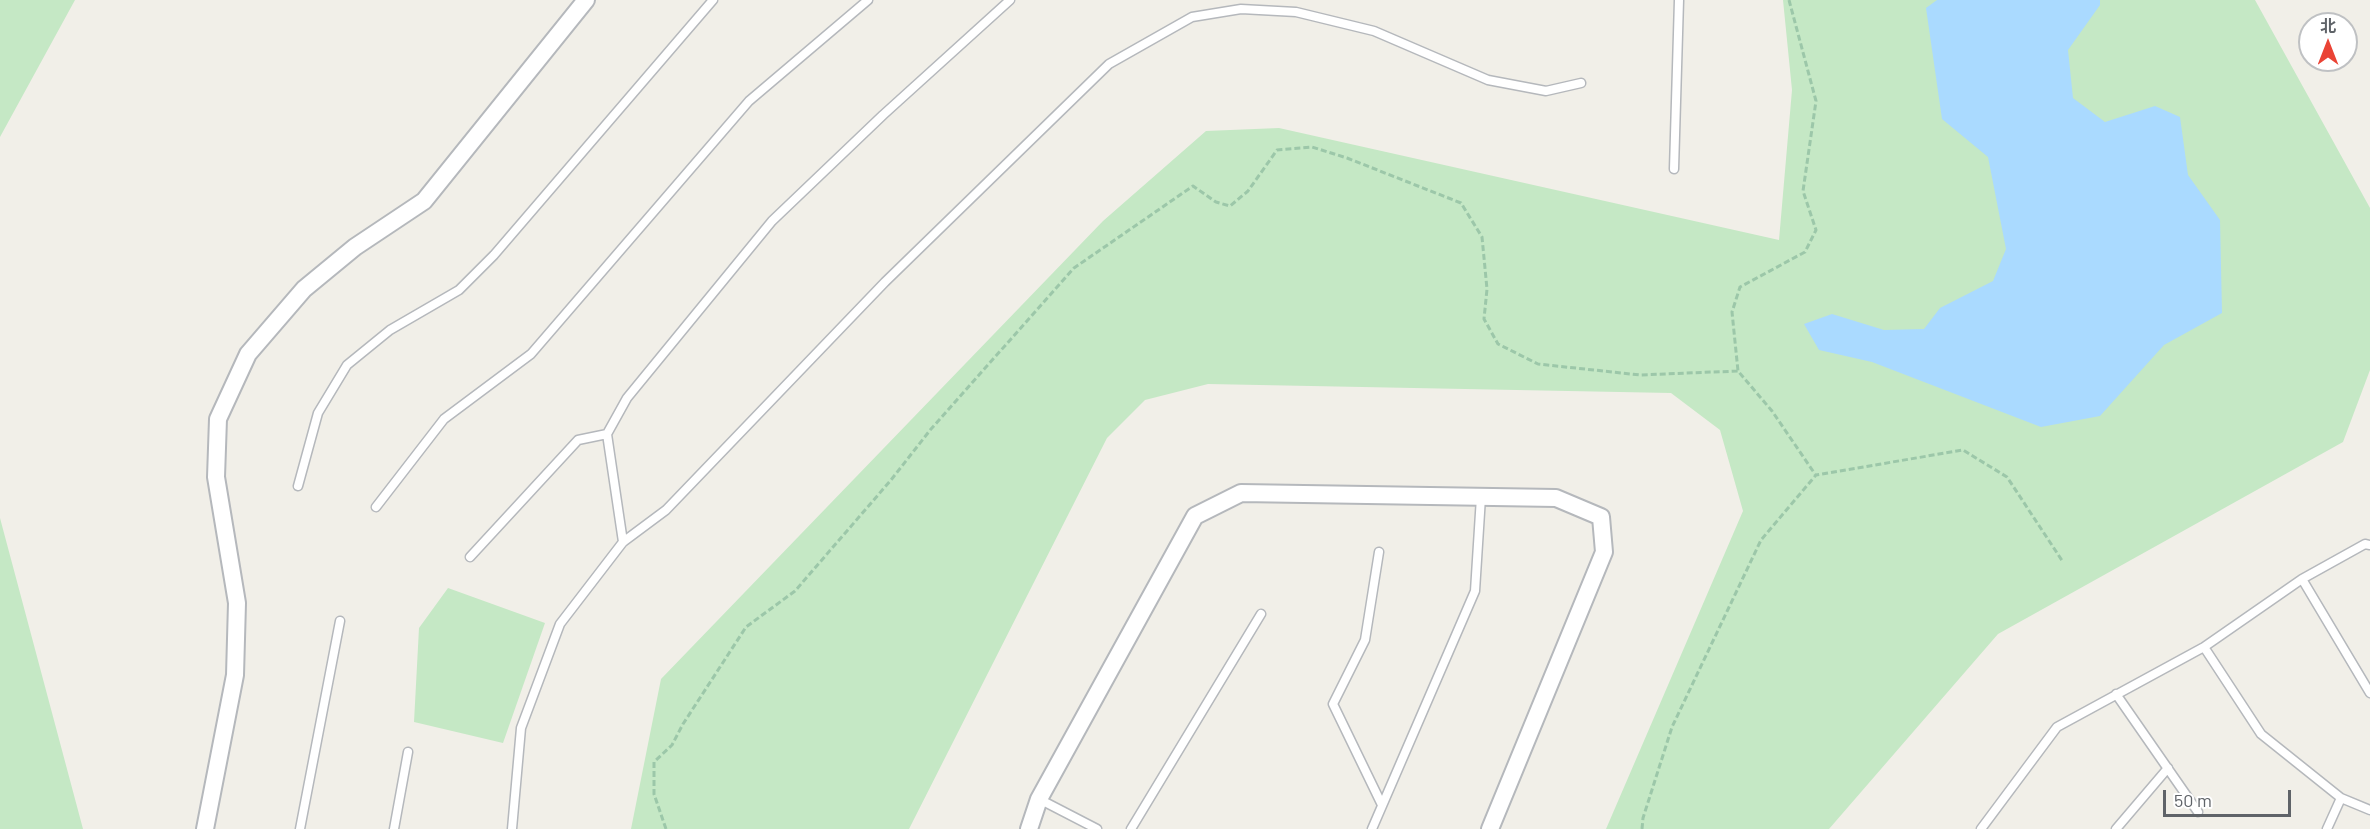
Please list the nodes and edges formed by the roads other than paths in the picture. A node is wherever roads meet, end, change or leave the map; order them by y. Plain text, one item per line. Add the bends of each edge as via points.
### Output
1 (586, 0) edge
2 (713, 0) edge
3 (868, 0) edge
4 (1010, 0) edge
5 (1678, 0) edge
6 (1581, 84) dead end
7 (1674, 169) dead end
8 (607, 434) junction
9 (298, 486) dead end
10 (1481, 497) junction
11 (376, 507) dead end
12 (623, 542) junction
13 (2370, 545) edge
14 (1379, 552) dead end
15 (470, 557) dead end
16 (2302, 579) junction
17 (1261, 614) dead end
18 (340, 621) dead end
19 (2204, 647) junction
20 (2370, 693) edge
21 (2116, 694) junction
22 (408, 752) dead end
23 (2168, 768) junction
24 (2341, 798) junction
25 (1039, 800) junction
26 (1382, 805) junction
27 (2370, 810) edge
28 (2198, 812) dead end
29 (205, 829) edge
30 (300, 829) edge
31 (394, 829) edge
32 (512, 829) edge
33 (1029, 829) edge
34 (1097, 829) edge
35 (1131, 829) edge
36 (1371, 829) edge
37 (1490, 829) edge
38 (1981, 829) edge
39 (2116, 829) edge
40 (2327, 829) edge

1 - 29 street via 424,201 355,247 304,289 248,354 218,419 216,477 237,603 235,675
2 - 9 lane via 494,255 459,290 390,330 347,365 318,413
3 - 11 lane via 749,101 531,354 444,419
4 - 8 lane via 772,221 627,398
5 - 7 lane
6 - 12 lane via 1546,91 1488,80 1374,31 1296,12 1241,9 1192,17 1109,64 885,282 666,510
8 - 12 lane
8 - 15 lane via 578,440
10 - 25 street via 1241,493 1195,516
10 - 26 lane via 1475,591
10 - 37 street via 1556,498 1601,517 1604,552
12 - 32 lane via 560,624 521,728
13 - 16 lane via 2365,544
14 - 26 lane via 1365,640 1333,704
16 - 19 lane
16 - 20 lane
17 - 35 lane
18 - 30 lane
19 - 21 lane
19 - 24 lane via 2261,734
21 - 23 lane
21 - 38 lane via 2057,727
22 - 31 lane
23 - 28 lane
23 - 39 lane
24 - 27 lane
24 - 40 lane
25 - 33 street
25 - 34 lane
26 - 36 lane

